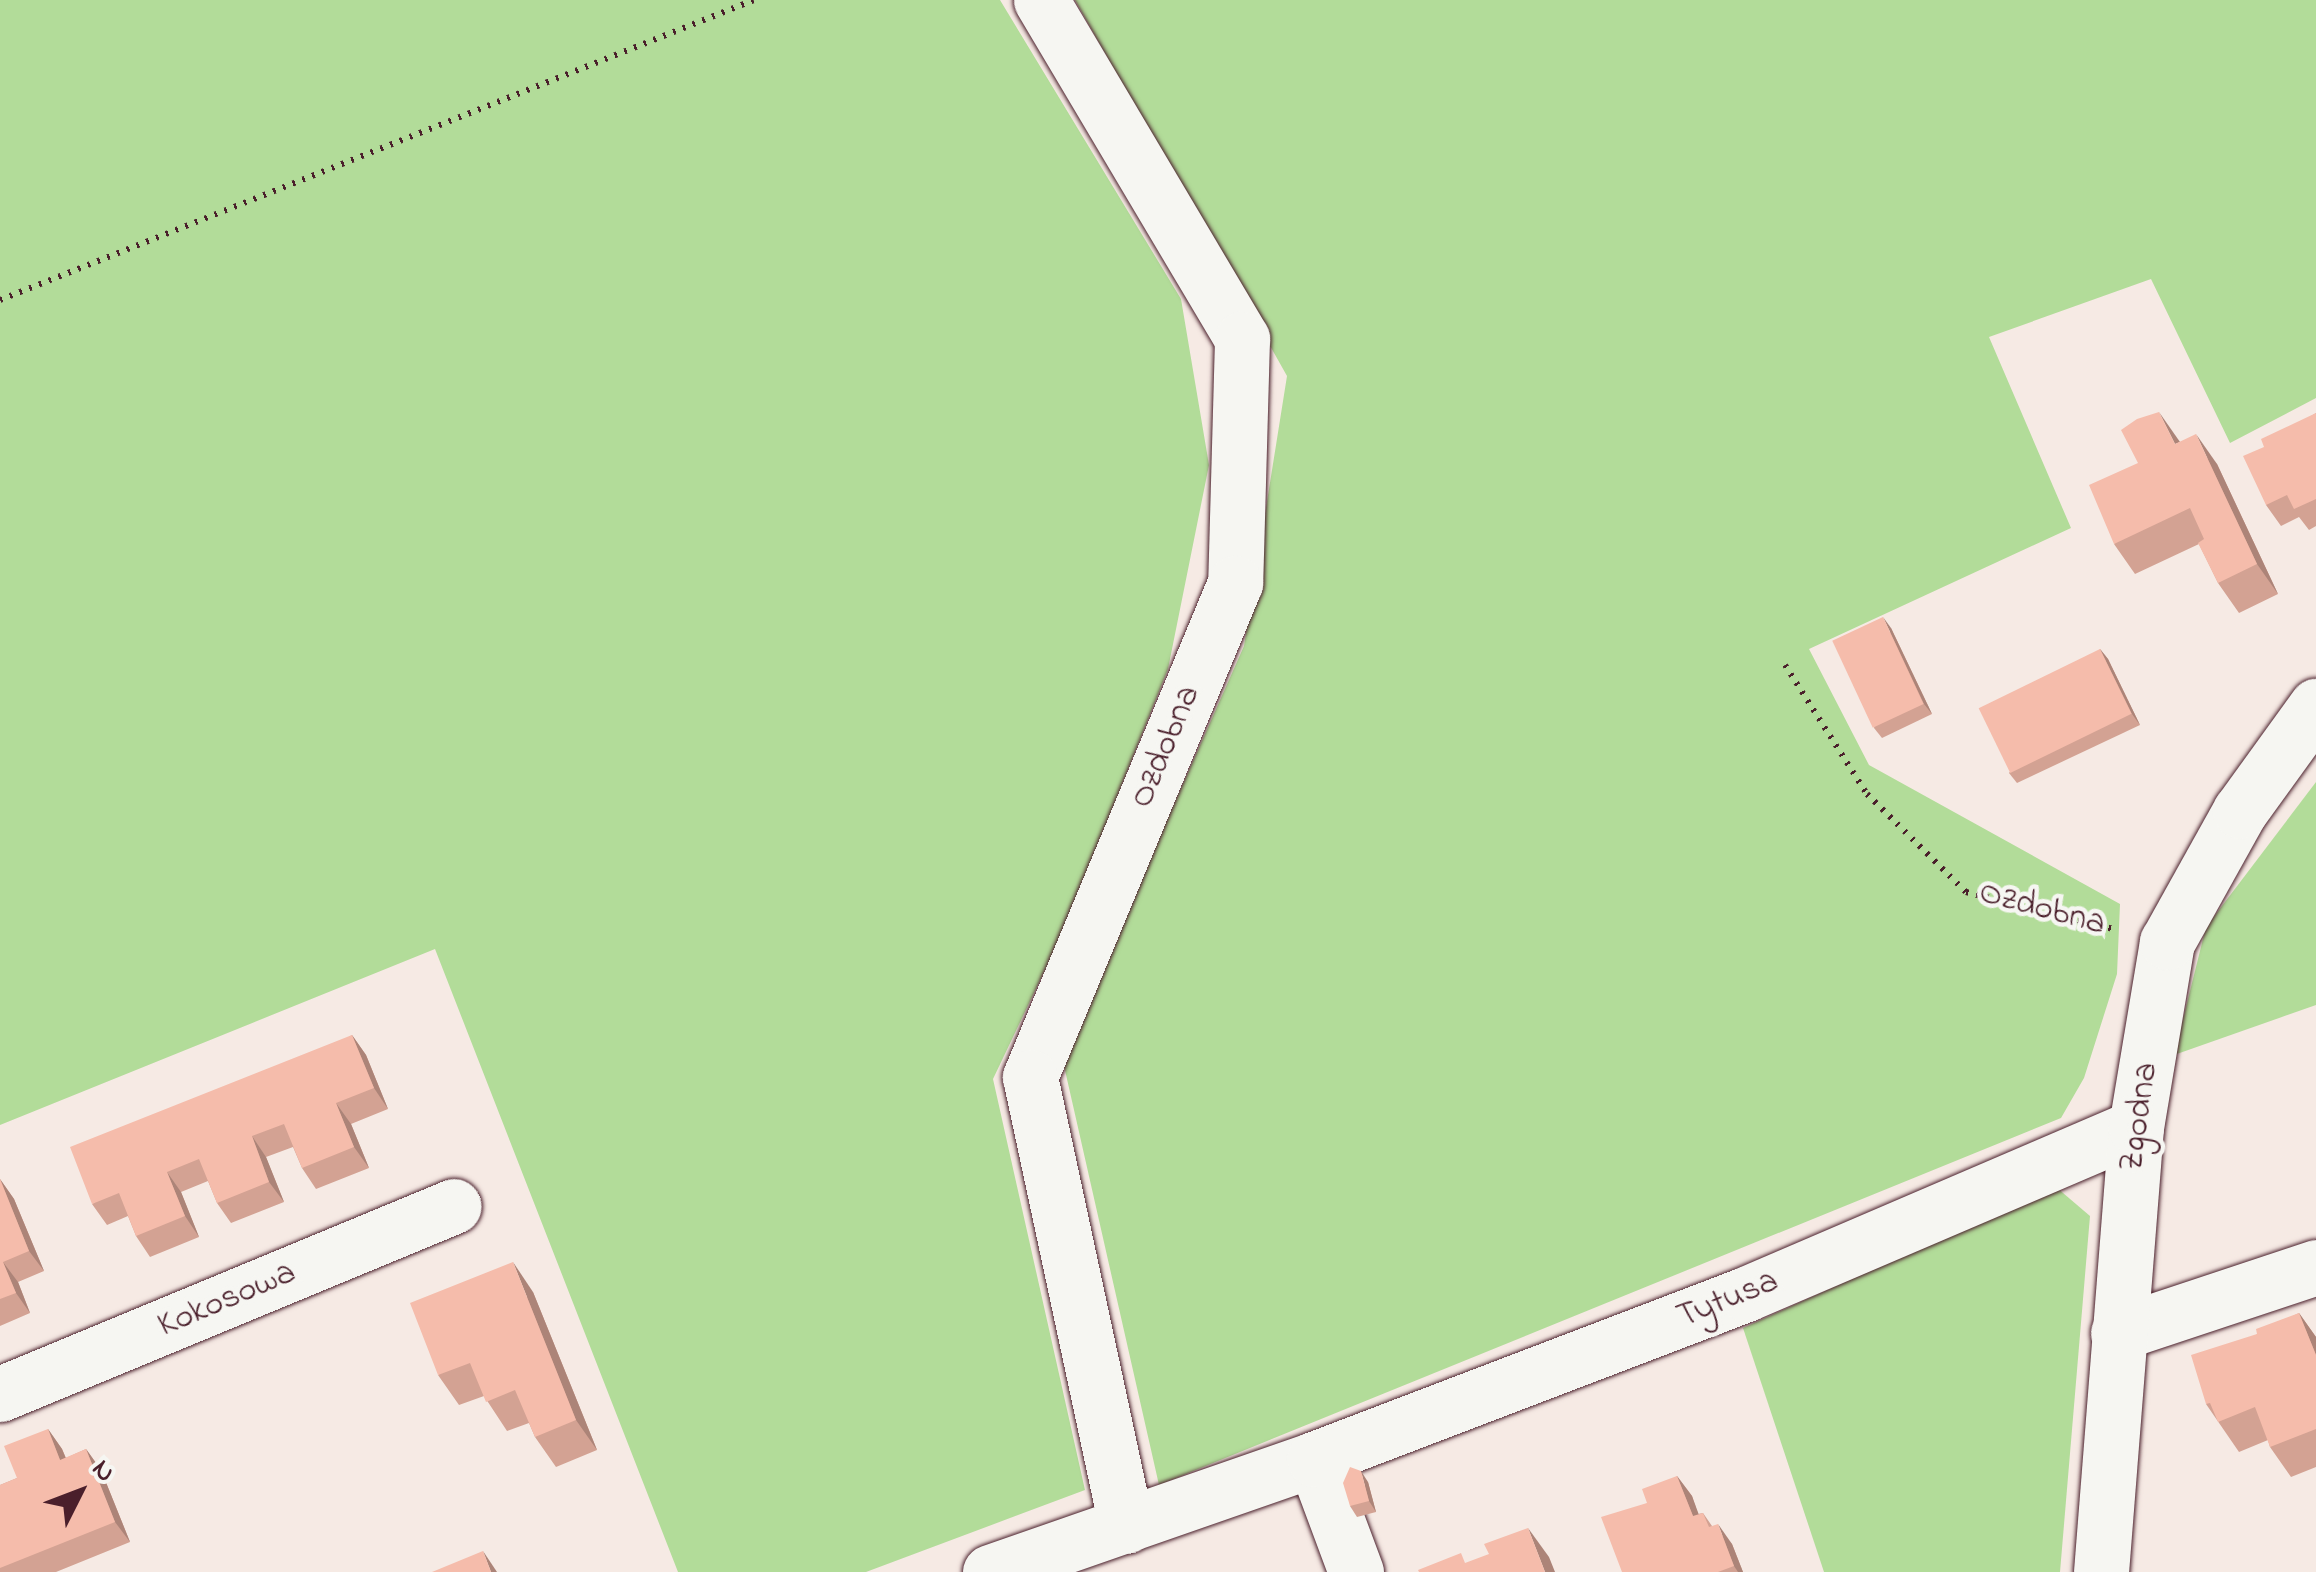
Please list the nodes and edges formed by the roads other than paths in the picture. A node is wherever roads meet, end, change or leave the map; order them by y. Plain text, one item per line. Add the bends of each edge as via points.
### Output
1 (1041, 0) edge
2 (2316, 706) edge
3 (2136, 1127) junction
4 (454, 1206) dead end
5 (2316, 1267) edge
6 (2118, 1333) junction
7 (0, 1394) edge
8 (1314, 1458) junction
9 (1126, 1526) junction
10 (990, 1572) edge
11 (1356, 1572) edge
12 (2100, 1572) edge

1 - 9 street, Ozdobna via 1242,339 1235,584 1030,1078
2 - 3 street, Zgodna via 2240,810 2167,942
3 - 6 street, Zgodna
3 - 8 street, Tytusa via 1746,1294
4 - 7 street, Kokosowa
5 - 6 street
6 - 12 street, Zgodna
8 - 9 street, Tytusa
8 - 11 street
9 - 10 street, Tytusa

